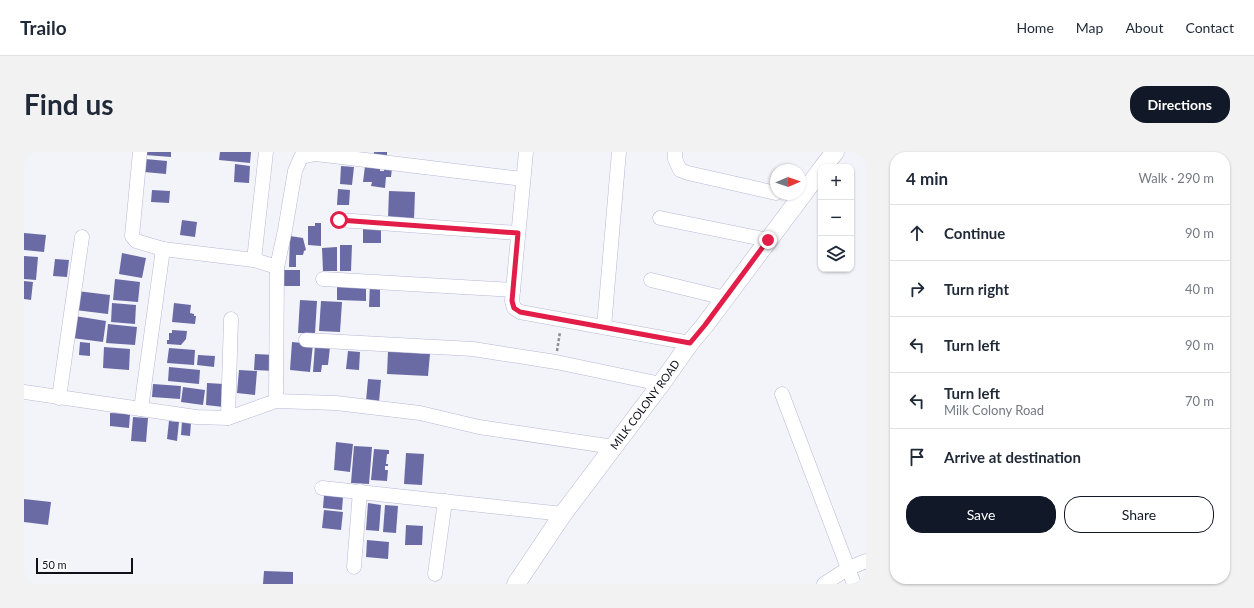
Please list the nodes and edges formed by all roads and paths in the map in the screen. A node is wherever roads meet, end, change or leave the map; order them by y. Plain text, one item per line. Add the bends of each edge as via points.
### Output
1 (140, 152) edge
2 (266, 152) edge
3 (526, 152) edge
4 (619, 152) edge
5 (675, 152) edge
6 (834, 152) edge
7 (825, 164) edge
8 (818, 174) edge
9 (523, 179) junction
10 (806, 191) edge
11 (770, 192) edge
12 (799, 200) edge
13 (660, 218) dead end
14 (339, 220) dead end
15 (518, 233) junction
16 (82, 237) dead end
17 (768, 240) junction
18 (164, 249) junction
19 (254, 260) junction
20 (277, 267) junction
21 (323, 279) dead end
22 (651, 280) dead end
23 (513, 290) junction
24 (725, 298) junction
25 (231, 319) dead end
26 (562, 319) junction
27 (604, 327) junction
28 (306, 340) dead end
29 (690, 343) junction
30 (556, 362) junction
31 (661, 384) junction
32 (24, 392) edge
33 (782, 394) dead end
34 (59, 398) junction
35 (276, 401) junction
36 (141, 409) junction
37 (228, 418) junction
38 (614, 447) junction
39 (322, 488) dead end
40 (360, 491) junction
41 (445, 500) junction
42 (563, 514) junction
43 (866, 561) edge
44 (354, 567) dead end
45 (847, 568) junction
46 (435, 574) dead end
47 (516, 584) edge
48 (824, 584) edge
49 (854, 584) edge

1 - 18 street via 132,236 136,241
2 - 19 street
3 - 9 street
4 - 27 street
5 - 11 street via 680,170
6 - 7 street
8 - 10 street, MILK COLONY ROAD
9 - 15 street
9 - 20 street via 316,154 301,157 295,171
12 - 17 street, MILK COLONY ROAD
13 - 17 street
14 - 15 street
15 - 23 street
16 - 34 street
17 - 24 street, MILK COLONY ROAD
18 - 19 street
18 - 36 street
19 - 20 street
20 - 35 street
21 - 23 street
22 - 24 street
23 - 26 street via 514,308 520,312
24 - 29 street, MILK COLONY ROAD
25 - 37 street
26 - 27 street
26 - 30 path
27 - 29 street
28 - 30 street via 473,348
29 - 31 street, MILK COLONY ROAD
30 - 31 street
31 - 38 street, MILK COLONY ROAD
32 - 34 street
33 - 45 street
34 - 36 street
35 - 37 street
35 - 38 street via 336,403 420,413 479,427
36 - 37 street via 196,417
38 - 42 street, MILK COLONY ROAD
39 - 40 street
40 - 41 street
40 - 44 street
41 - 42 street
41 - 46 street
42 - 47 street, MILK COLONY ROAD
43 - 45 street
45 - 48 street
45 - 49 street

